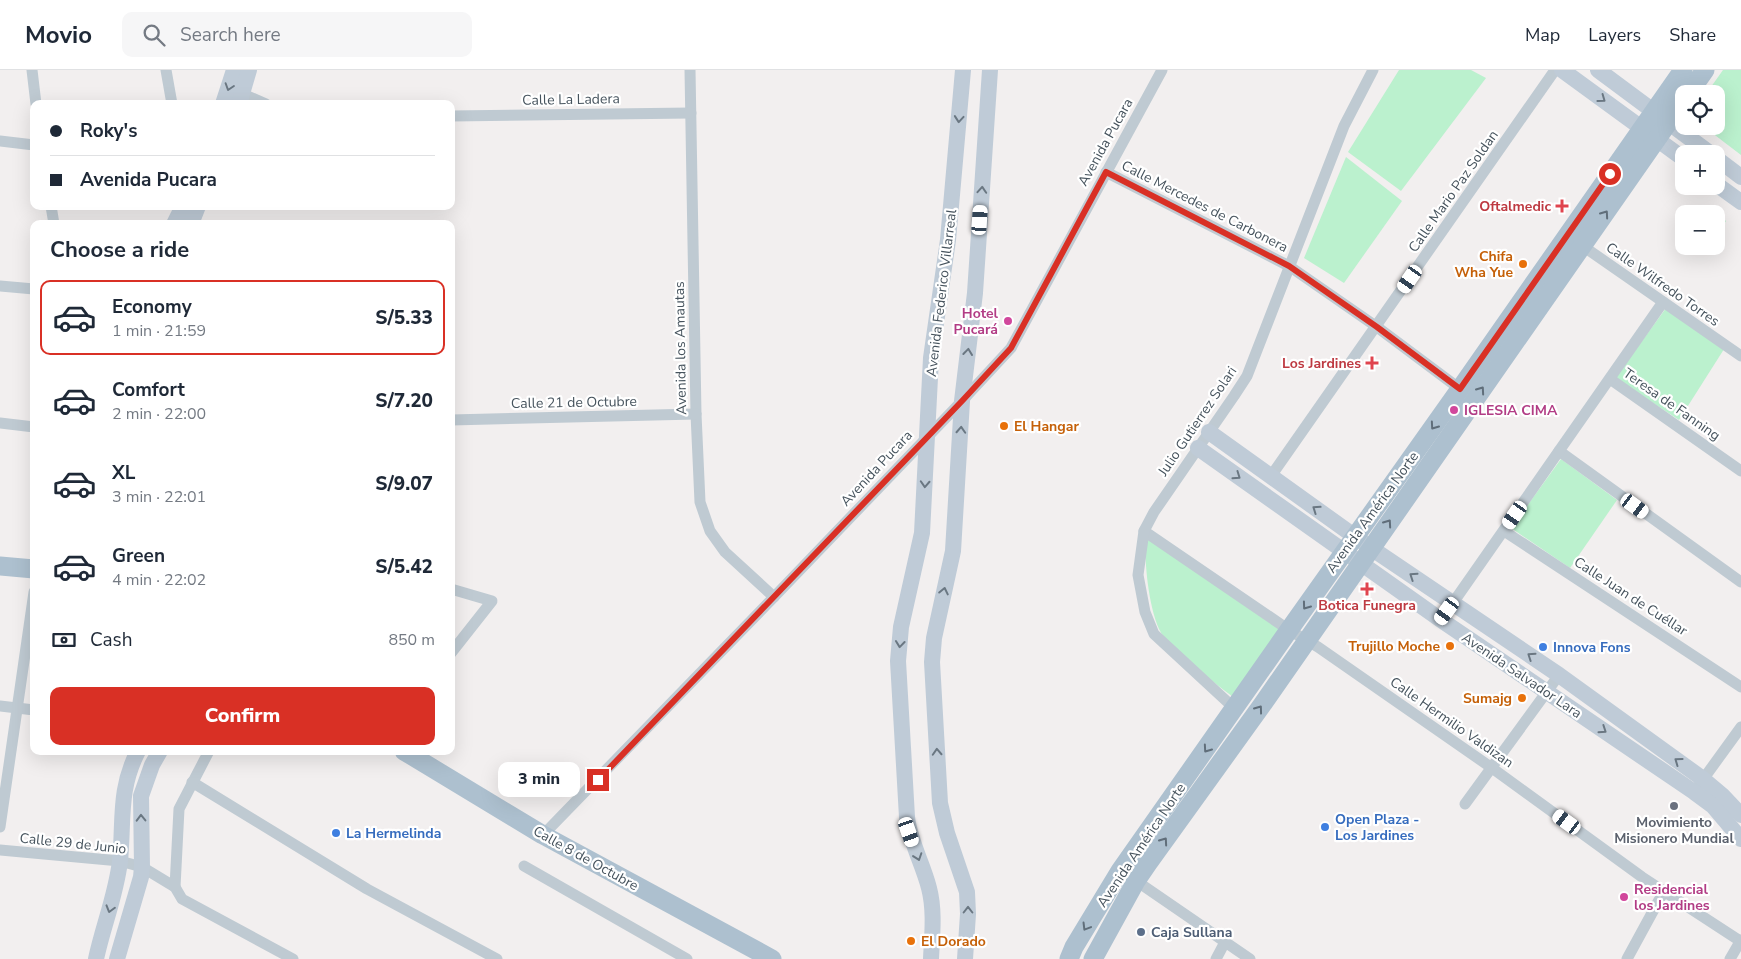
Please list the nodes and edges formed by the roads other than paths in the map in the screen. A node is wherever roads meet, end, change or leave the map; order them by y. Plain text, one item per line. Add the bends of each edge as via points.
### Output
1 (32, 70) edge
2 (166, 70) edge
3 (234, 70) edge
4 (249, 70) edge
5 (690, 70) edge
6 (963, 70) edge
7 (990, 70) edge
8 (1162, 70) edge
9 (1373, 70) edge
10 (1555, 70) edge
11 (1562, 70) edge
12 (1598, 70) edge
13 (1683, 70) edge
14 (1705, 70) edge
15 (1694, 85) edge
16 (241, 99) edge
17 (36, 100) edge
18 (171, 100) edge
19 (224, 100) edge
20 (1675, 107) edge
21 (690, 113) junction
22 (455, 116) edge
23 (1662, 116) junction
24 (1650, 134) junction
25 (0, 141) edge
26 (30, 145) edge
27 (1699, 145) edge
28 (1675, 152) edge
29 (1725, 165) edge
30 (1106, 172) junction
31 (1741, 177) edge
32 (1725, 190) edge
33 (1741, 202) edge
34 (1575, 240) junction
35 (1289, 266) junction
36 (0, 286) edge
37 (30, 289) edge
38 (1663, 302) junction
39 (1377, 327) junction
40 (1741, 356) edge
41 (1610, 379) junction
42 (1460, 389) junction
43 (962, 401) junction
44 (696, 414) junction
45 (455, 420) edge
46 (0, 423) edge
47 (30, 427) edge
48 (1209, 432) junction
49 (928, 435) junction
50 (1198, 448) junction
51 (1559, 452) junction
52 (1741, 471) edge
53 (1271, 476) junction
54 (1144, 531) junction
55 (1504, 531) junction
56 (1364, 542) junction
57 (1344, 552) junction
58 (1360, 564) junction
59 (0, 566) edge
60 (30, 569) edge
61 (1741, 582) edge
62 (455, 590) edge
63 (774, 597) junction
64 (1454, 603) junction
65 (1441, 620) junction
66 (30, 621) edge
67 (1288, 630) junction
68 (1307, 640) junction
69 (455, 648) edge
70 (1559, 675) junction
71 (1741, 687) edge
72 (1546, 691) junction
73 (0, 706) edge
74 (18, 707) junction
75 (1234, 708) junction
76 (30, 709) edge
77 (1741, 728) edge
78 (136, 755) edge
79 (158, 755) edge
80 (207, 755) edge
81 (411, 755) edge
82 (1492, 768) junction
83 (192, 782) junction
84 (1699, 786) junction
85 (1465, 804) dead end
86 (1741, 815) edge
87 (0, 826) edge
88 (544, 835) junction
89 (1741, 839) edge
90 (0, 850) edge
91 (120, 861) junction
92 (524, 866) dead end
93 (142, 867) junction
94 (1120, 871) junction
95 (1136, 881) junction
96 (174, 887) junction
97 (1664, 891) junction
98 (1741, 940) edge
99 (1225, 942) junction
100 (1072, 953) edge
101 (1094, 958) edge
102 (96, 959) edge
103 (117, 959) edge
104 (293, 959) edge
105 (498, 959) edge
106 (687, 959) edge
107 (772, 959) edge
108 (931, 959) edge
109 (965, 959) edge
110 (1216, 959) edge
111 (1250, 959) edge
112 (1626, 959) edge
113 (1730, 959) edge

1 - 17 street
2 - 18 street
3 -> 19 main road
4 - 16 main road
5 - 21 street, Avenida los Amautas
6 -> 49 main road, Avenida Federico Villarreal via 948,240 931,358
43 -> 7 main road via 975,293
8 - 30 street, Avenida Pucara
9 - 35 street, Julio Gutierrez Solari via 1344,126
10 - 39 street, Calle Mario Paz Soldan
11 -> 24 main road
12 - 23 main road
13 - 23 main road, Avenida América Norte
14 - 15 main road
20 - 23 main road, Avenida América Norte
21 - 22 street, Calle La Ladera
21 - 44 street, Avenida los Amautas
23 - 24 main road, Avenida América Norte
23 - 27 main road
24 - 28 main road
24 - 34 main road, Avenida América Norte
25 - 26 street
29 - 31 main road
30 - 35 street, Calle Mercedes de Carbonera
30 - 43 street, Avenida Pucara via 1011,348
32 - 33 main road
34 - 38 street, Calle Wilfredo Torres
34 - 42 main road, Avenida América Norte
56 -> 34 main road, Avenida América Norte
35 - 39 street, Calle Mercedes de Carbonera
35 - 48 street, Julio Gutierrez Solari via 1247,376
36 - 37 street
38 - 40 street, Calle Wilfredo Torres
38 - 41 street
39 - 42 street, Calle Mercedes de Carbonera
39 - 53 street, Calle Mario Paz Soldan
41 - 51 street
41 - 52 street, Teresa de Fanning
42 -> 56 main road, Avenida América Norte
43 - 49 street, Avenida Pucara
109 -> 43 main road via 967,892 940,803 932,662 953,551
44 - 45 street, Calle 21 de Octubre
44 - 63 street, Avenida los Amautas via 700,502 710,530 725,552
46 - 47 street
48 - 50 street, Julio Gutierrez Solari
48 - 53 main road, Avenida Salvador Lara
49 - 63 street, Avenida Pucara
49 -> 108 main road, Avenida Federico Villarreal via 922,533 901,627 898,661 907,817 909,832 929,888
50 - 54 street, Julio Gutierrez Solari
50 -> 57 main road, Avenida Salvador Lara
51 - 55 street
51 - 61 street
56 -> 53 main road, Avenida Salvador Lara
54 - 67 street, Calle Hermilio Valdizan
54 - 75 street, Julio Gutierrez Solari via 1138,575 1145,612 1154,634
55 - 64 street
55 - 71 street, Calle Juan de Cuéllar
56 - 57 main road, Avenida América Norte
56 - 58 main road, Avenida América Norte
64 -> 56 main road, Avenida Salvador Lara
57 - 58 main road, Avenida Salvador Lara
57 -> 67 main road, Avenida América Norte
58 - 65 main road, Avenida Salvador Lara
58 - 68 main road, Avenida América Norte
59 - 60 main road
62 - 69 street via 492,601
63 - 88 street, Avenida Pucara
64 - 65 street
70 -> 64 main road, Avenida Salvador Lara
65 - 72 main road, Avenida Salvador Lara
66 - 74 street
67 - 68 street, Calle Hermilio Valdizan
67 - 75 main road, Avenida América Norte
68 - 82 street, Calle Hermilio Valdizan
95 -> 68 main road, Avenida América Norte
70 - 72 street
84 -> 70 main road, Avenida Salvador Lara
72 - 82 street
72 -> 84 main road, Avenida Salvador Lara
73 - 74 street
74 - 76 street
74 - 87 street
75 -> 94 main road, Avenida América Norte
77 - 84 street
78 - 91 main road via 124,785
93 -> 79 main road via 141,796
80 - 83 street
81 - 88 main road, Calle 8 de Octubre
82 - 85 street
82 - 97 street, Calle Hermilio Valdizan
83 - 96 street via 179,809
83 - 105 street via 367,888
84 - 86 main road, Avenida Salvador Lara via 1722,795
84 - 89 main road, Avenida Salvador Lara
88 - 107 main road, Calle 8 de Octubre
90 - 91 street, Calle 29 de Junio
91 - 93 street, Calle 29 de Junio
91 -> 102 main road
92 - 106 street
93 - 96 street, Calle 29 de Junio
93 - 103 main road
94 - 95 street
94 -> 100 main road, Avenida América Norte
95 - 99 street
95 - 101 main road, Avenida América Norte
96 - 104 street, Calle 29 de Junio via 182,899
97 - 98 street, Calle Hermilio Valdizan
97 - 112 street
98 - 113 street
99 - 110 street
99 - 111 street
100 - 101 main road

